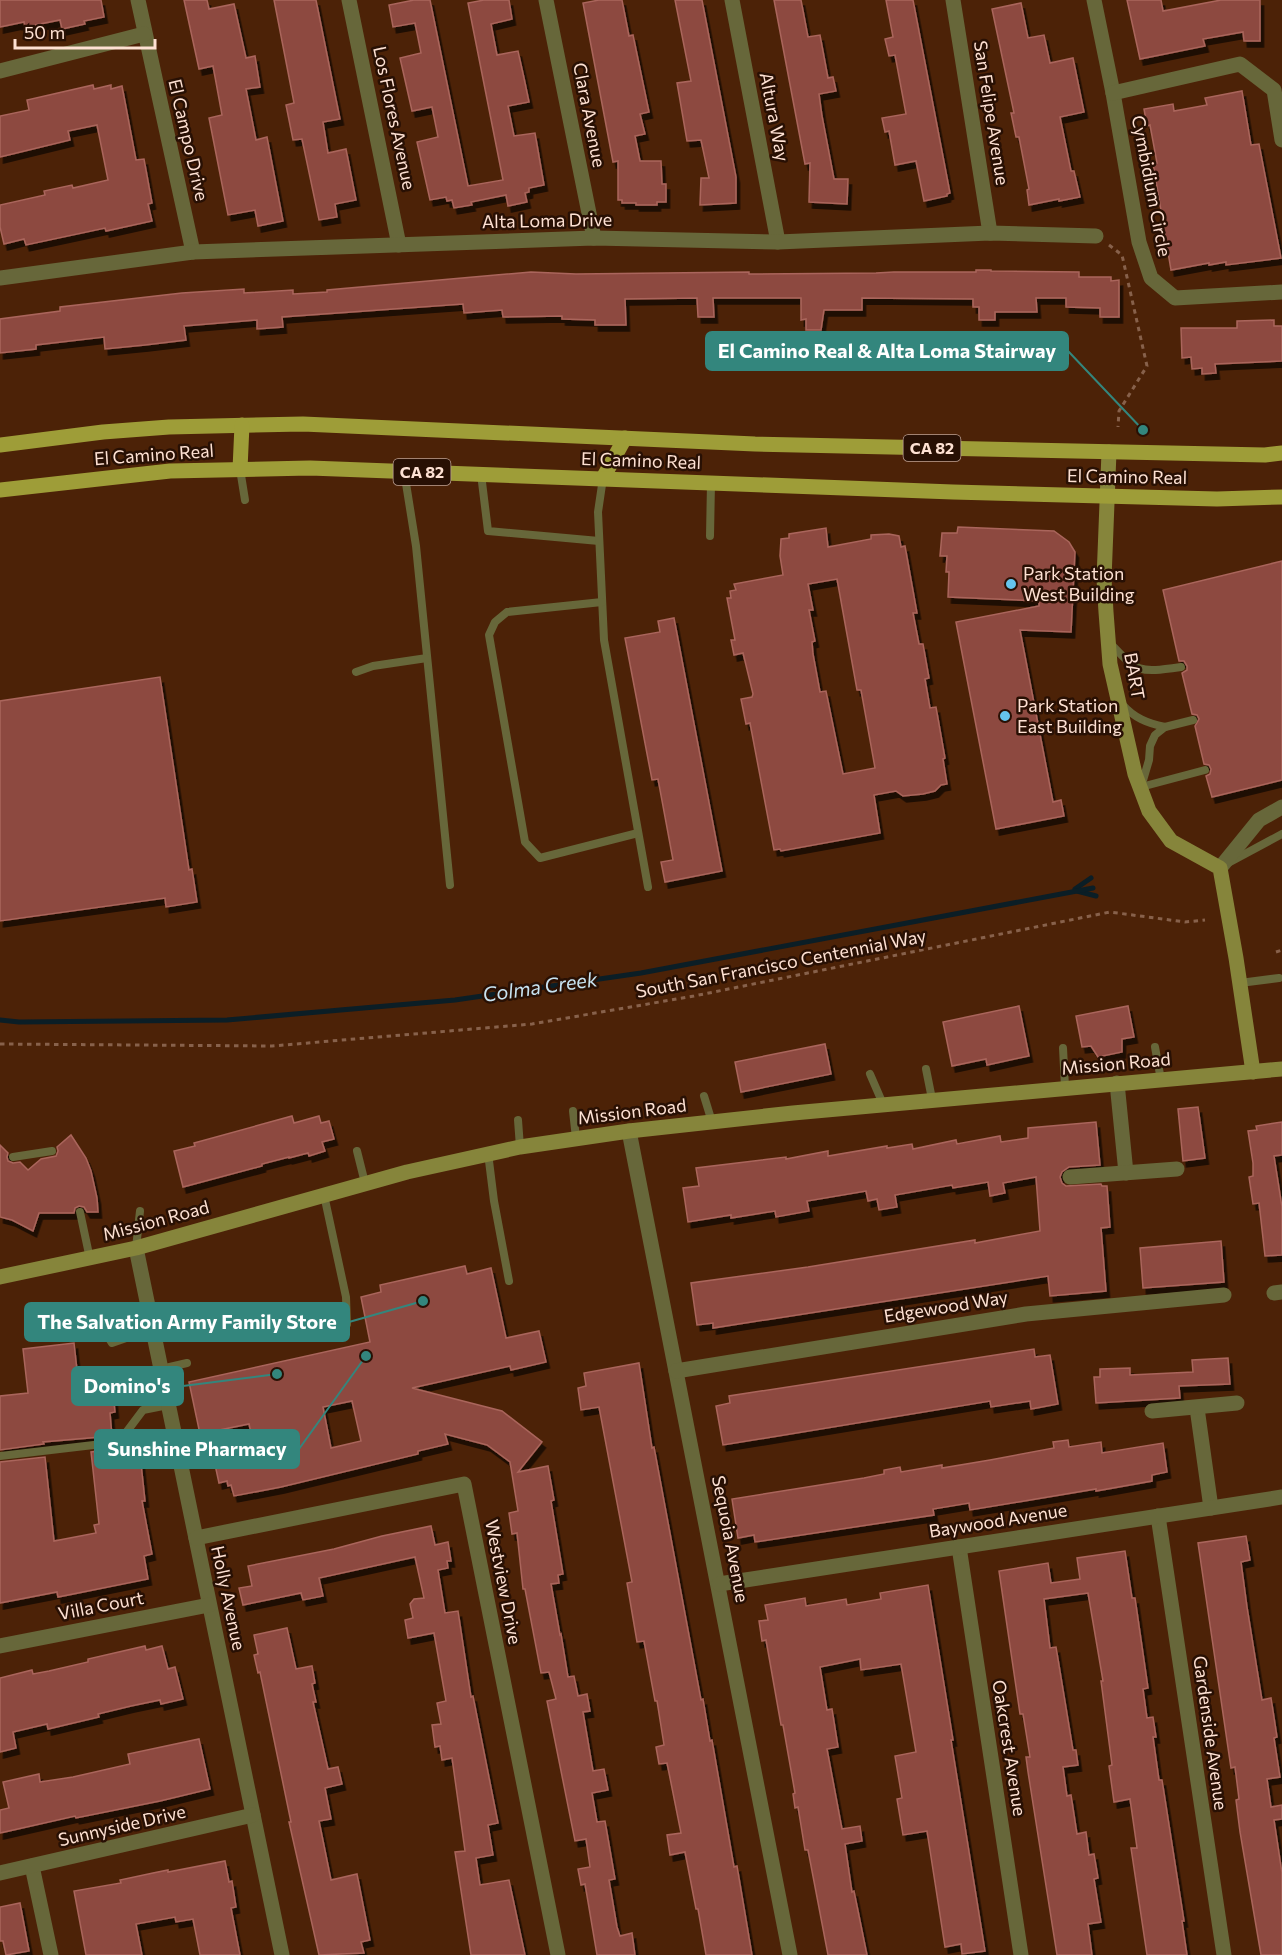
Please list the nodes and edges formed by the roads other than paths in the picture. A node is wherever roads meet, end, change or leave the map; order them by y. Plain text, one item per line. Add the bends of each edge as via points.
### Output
1 (138, 0) edge
2 (349, 0) edge
3 (546, 0) edge
4 (732, 0) edge
5 (953, 0) edge
6 (1094, 0) edge
7 (144, 34) junction
8 (0, 70) edge
9 (1113, 93) junction
10 (1282, 140) edge
11 (990, 233) junction
12 (1096, 236) road end
13 (594, 238) junction
14 (778, 242) junction
15 (399, 244) junction
16 (193, 252) junction
17 (0, 278) edge
18 (1282, 292) edge
19 (242, 425) junction
20 (625, 438) junction
21 (0, 445) edge
22 (1108, 452) junction
23 (1282, 453) edge
24 (240, 469) junction
25 (404, 471) junction
26 (481, 474) junction
27 (603, 478) junction
28 (711, 483) junction
29 (0, 490) edge
30 (1106, 497) junction
31 (1282, 497) edge
32 (245, 500) dead end
33 (710, 536) dead end
34 (599, 542) junction
35 (602, 602) junction
36 (1108, 642) junction
37 (427, 658) junction
38 (1181, 667) dead end
39 (356, 672) dead end
40 (1118, 699) junction
41 (1193, 720) dead end
42 (1165, 727) junction
43 (1205, 770) dead end
44 (1141, 788) junction
45 (1282, 807) edge
46 (638, 833) junction
47 (1282, 834) edge
48 (1220, 868) junction
49 (450, 885) dead end
50 (648, 887) dead end
51 (1279, 978) dead end
52 (1240, 983) junction
53 (1155, 1047) dead end
54 (1063, 1048) dead end
55 (926, 1069) dead end
56 (1282, 1069) edge
57 (1253, 1072) junction
58 (870, 1074) dead end
59 (1161, 1080) junction
60 (1117, 1083) junction
61 (1065, 1087) junction
62 (704, 1096) dead end
63 (932, 1099) junction
64 (884, 1104) junction
65 (573, 1110) dead end
66 (518, 1120) dead end
67 (712, 1122) junction
68 (629, 1131) junction
69 (576, 1138) junction
70 (520, 1147) junction
71 (52, 1151) dead end
72 (357, 1151) dead end
73 (488, 1153) junction
74 (13, 1156) dead end
75 (1177, 1169) dead end
76 (1125, 1173) junction
77 (1070, 1177) dead end
78 (365, 1183) junction
79 (324, 1195) junction
80 (140, 1211) dead end
81 (80, 1212) dead end
82 (136, 1248) junction
83 (90, 1259) junction
84 (0, 1277) edge
85 (509, 1281) dead end
86 (1224, 1295) dead end
87 (93, 1313) dead end
88 (182, 1321) dead end
89 (347, 1324) dead end
90 (152, 1329) junction
91 (187, 1363) dead end
92 (161, 1369) junction
93 (676, 1371) junction
94 (1237, 1403) dead end
95 (168, 1405) junction
96 (1197, 1408) junction
97 (1152, 1411) dead end
98 (0, 1456) edge
99 (1282, 1497) edge
100 (1211, 1508) junction
101 (1158, 1516) junction
102 (196, 1538) junction
103 (959, 1547) junction
104 (719, 1584) junction
105 (209, 1605) junction
106 (0, 1646) edge
107 (253, 1815) junction
108 (32, 1866) junction
109 (0, 1873) edge
110 (51, 1955) edge
111 (282, 1955) edge
112 (558, 1955) edge
113 (790, 1955) edge
114 (1021, 1955) edge
115 (1224, 1955) edge

1 - 7 street, El Campo Drive
2 - 15 street, Los Flores Avenue
3 - 13 street, Clara Avenue
4 - 14 street, Altura Way
5 - 11 street, San Felipe Avenue
6 - 9 street, Cymbidium Circle
7 - 8 street
7 - 16 street, El Campo Drive
9 - 10 street via 1240,64 1274,90
9 - 18 street, Cymbidium Circle via 1139,242 1150,279 1175,298
11 - 12 street, Alta Loma Drive
11 - 14 street, Alta Loma Drive
13 - 14 street, Alta Loma Drive
13 - 15 street, Alta Loma Drive
15 - 16 street, Alta Loma Drive
16 - 17 street, Alta Loma Drive
19 - 20 main road, El Camino Real / CA 82
19 - 21 main road, El Camino Real / CA 82 via 103,432
19 - 24 main road
20 - 22 main road, El Camino Real / CA 82
20 - 27 main road
22 - 23 main road, El Camino Real / CA 82
22 - 30 main road, BART
24 - 25 main road, El Camino Real / CA 82
24 - 29 main road, El Camino Real / CA 82 via 149,473
24 - 32 lane
25 - 26 main road, El Camino Real / CA 82
25 - 37 lane
26 - 27 main road, El Camino Real / CA 82
26 - 34 lane via 488,531
27 - 28 main road, El Camino Real / CA 82
27 - 34 lane
28 - 30 main road, El Camino Real / CA 82
28 - 33 lane
30 - 31 main road, El Camino Real / CA 82
30 - 36 main road, BART via 1104,579
34 - 35 lane
35 - 46 lane via 604,640
35 - 46 lane via 507,612 489,634 525,842 540,858
36 - 38 lane via 1136,668 1150,671
36 - 40 main road, BART
37 - 39 lane
37 - 49 lane
40 - 42 lane via 1131,714 1148,724
40 - 44 main road, BART
41 - 42 lane
42 - 44 lane via 1150,746
43 - 44 lane
44 - 48 main road, BART via 1149,810 1171,841
45 - 48 street via 1259,820
46 - 50 lane
47 - 48 lane
48 - 52 main road
51 - 52 lane
52 - 57 main road
53 - 59 lane
54 - 61 lane
55 - 63 lane
56 - 57 main road, Mission Road
57 - 59 main road, Mission Road
58 - 64 lane
59 - 60 main road, Mission Road
60 - 61 main road, Mission Road
60 - 76 street
61 - 63 main road, Mission Road
62 - 67 lane
63 - 64 main road, Mission Road
64 - 67 main road, Mission Road
65 - 69 lane
66 - 70 lane
67 - 68 main road, Mission Road
68 - 69 main road, Mission Road
68 - 93 street, Sequoia Avenue
69 - 70 main road, Mission Road
70 - 73 main road, Mission Road
71 - 74 lane
72 - 78 lane
73 - 78 main road, Mission Road
73 - 85 lane
75 - 76 street
76 - 77 street
78 - 79 main road, Mission Road
79 - 82 main road, Mission Road
79 - 89 lane via 346,1297
80 - 82 lane
81 - 83 lane
82 - 83 main road, Mission Road
82 - 90 street, Holly Avenue
83 - 84 main road, Mission Road
86 - 93 street, Edgewood Way via 1026,1314
87 - 90 lane via 112,1343
88 - 90 lane
90 - 92 street, Holly Avenue
91 - 92 lane
92 - 95 street, Holly Avenue
93 - 104 street, Sequoia Avenue
94 - 96 street
95 - 98 lane via 143,1410 119,1442
95 - 102 street, Holly Avenue
96 - 97 street
96 - 100 street
99 - 100 street, Baywood Avenue
100 - 101 street, Baywood Avenue
101 - 103 street, Baywood Avenue
101 - 115 street, Gardenside Avenue
102 - 105 street, Holly Avenue
102 - 112 street, Westview Drive via 464,1484
103 - 104 street, Baywood Avenue
103 - 114 street, Oakcrest Avenue
104 - 113 street, Sequoia Avenue
105 - 106 street, Villa Court
105 - 107 street, Holly Avenue
107 - 108 street, Sunnyside Drive
107 - 111 street, Holly Avenue
108 - 109 street, Sunnyside Drive
108 - 110 street

